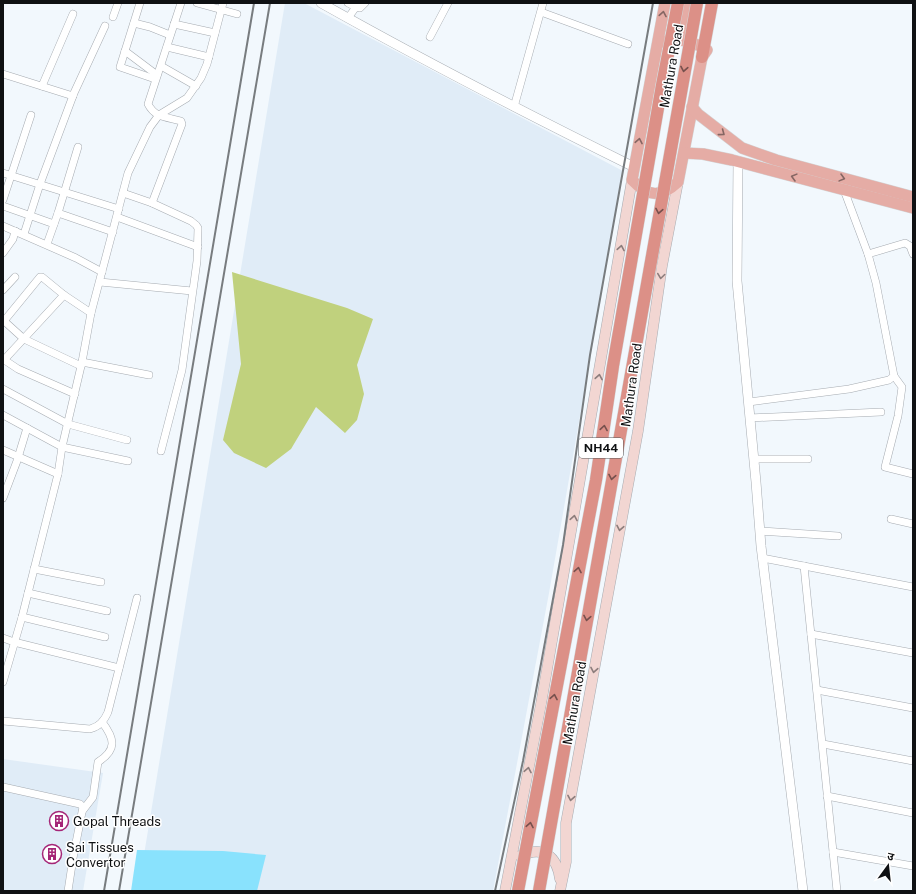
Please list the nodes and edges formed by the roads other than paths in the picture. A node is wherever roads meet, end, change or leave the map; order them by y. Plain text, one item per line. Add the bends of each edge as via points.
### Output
1 (118, 3) edge
2 (140, 3) edge
3 (181, 3) edge
4 (197, 3) edge
5 (321, 3) edge
6 (348, 3) edge
7 (365, 3) edge
8 (448, 3) edge
9 (543, 3) edge
10 (665, 3) edge
11 (678, 3) edge
12 (686, 3) edge
13 (697, 3) edge
14 (712, 3) edge
15 (718, 3) edge
16 (223, 6) edge
17 (356, 7) junction
18 (541, 12) junction
19 (73, 14) dead end
20 (237, 14) dead end
21 (113, 17) dead end
22 (348, 18) junction
23 (134, 23) junction
24 (174, 24) junction
25 (105, 26) dead end
26 (215, 33) junction
27 (170, 35) junction
28 (430, 37) dead end
29 (682, 40) junction
30 (658, 43) junction
31 (628, 44) dead end
32 (167, 47) junction
33 (125, 51) junction
34 (703, 52) junction
35 (209, 57) junction
36 (161, 66) junction
37 (3, 74) edge
38 (156, 77) junction
39 (42, 86) junction
40 (196, 86) junction
41 (73, 96) junction
42 (514, 107) junction
43 (692, 108) junction
44 (31, 114) dead end
45 (159, 115) junction
46 (78, 147) dead end
47 (684, 153) junction
48 (738, 161) junction
49 (634, 167) junction
50 (3, 173) edge
51 (11, 175) junction
52 (632, 180) junction
53 (678, 182) junction
54 (40, 184) junction
55 (844, 190) junction
56 (65, 192) junction
57 (123, 193) junction
58 (913, 196) edge
59 (3, 200) edge
60 (152, 203) junction
61 (3, 206) edge
62 (913, 208) edge
63 (119, 209) junction
64 (58, 213) junction
65 (30, 216) junction
66 (117, 217) junction
67 (54, 224) junction
68 (3, 226) edge
69 (15, 231) junction
70 (113, 232) junction
71 (24, 234) junction
72 (47, 244) junction
73 (198, 248) junction
74 (3, 253) edge
75 (868, 254) junction
76 (913, 254) edge
77 (102, 272) junction
78 (15, 277) dead end
79 (100, 282) junction
80 (3, 290) edge
81 (192, 291) junction
82 (64, 295) junction
83 (91, 313) junction
84 (3, 321) edge
85 (24, 339) junction
86 (3, 360) edge
87 (82, 364) junction
88 (149, 375) dead end
89 (894, 376) junction
90 (3, 388) edge
91 (75, 394) junction
92 (749, 402) junction
93 (881, 412) dead end
94 (3, 415) edge
95 (750, 418) junction
96 (68, 424) junction
97 (27, 428) junction
98 (127, 440) dead end
99 (62, 447) junction
100 (3, 450) edge
101 (161, 451) dead end
102 (19, 457) junction
103 (754, 459) junction
104 (808, 459) dead end
105 (128, 461) dead end
106 (58, 474) junction
107 (913, 474) edge
108 (3, 498) edge
109 (890, 519) dead end
110 (913, 524) edge
111 (760, 532) junction
112 (838, 536) dead end
113 (762, 558) junction
114 (804, 566) junction
115 (34, 569) junction
116 (101, 582) dead end
117 (913, 587) edge
118 (28, 593) junction
119 (137, 598) dead end
120 (107, 610) dead end
121 (22, 617) junction
122 (811, 634) junction
123 (3, 638) edge
124 (105, 638) dead end
125 (14, 642) junction
126 (913, 653) edge
127 (119, 668) junction
128 (3, 682) edge
129 (817, 690) junction
130 (913, 708) edge
131 (3, 721) edge
132 (102, 722) junction
133 (823, 744) junction
134 (913, 761) edge
135 (3, 787) edge
136 (827, 796) junction
137 (83, 810) junction
138 (913, 813) edge
139 (833, 852) junction
140 (913, 866) edge
141 (509, 867) junction
142 (561, 889) edge
143 (68, 891) edge
144 (505, 891) edge
145 (518, 891) edge
146 (539, 891) edge
147 (803, 891) edge
148 (837, 891) edge

1 - 21 street
2 - 23 street
3 - 24 street
4 - 16 street
5 - 22 street
6 - 17 street
7 - 17 street via 360,8
8 - 28 street
9 - 18 street
30 -> 10 main road, Mathura Road
145 -> 11 highway, Mathura Road / NH44, bridge via 596,480 621,319
12 - 29 main road
13 -> 146 highway, Mathura Road / NH44, bridge
14 - 34 highway
15 - 34 main road, Mathura Road via 710,46
16 - 20 street
16 - 26 street
17 - 22 street
18 - 31 street
18 - 42 street
19 - 39 street
22 - 42 street
23 - 27 street
23 - 33 street
24 - 26 street
24 - 27 street
25 - 41 street
26 - 35 street
27 - 32 street
29 - 30 main road
29 - 34 main road
49 -> 30 main road, Mathura Road
32 - 35 street
32 - 36 street
33 - 38 street
33 - 38 street via 121,68
34 - 43 main road, Mathura Road
35 - 40 street
36 - 38 street
36 - 40 street
37 - 39 street
38 - 45 street via 148,104 153,112
39 - 41 street
40 - 45 street via 187,98
41 - 54 street
42 - 49 street
43 - 47 main road, Mathura Road
43 -> 58 main road via 742,148 776,160
44 - 51 street
45 - 57 street via 136,154
45 - 60 street via 181,121 182,124
46 - 56 street
47 - 48 main road
47 - 53 main road, Mathura Road
55 -> 48 main road
48 - 92 street via 737,281
49 - 52 main road, Mathura Road
50 - 51 street
51 - 54 street
51 - 59 street
52 - 53 main road via 648,192 658,194 669,191
141 -> 52 main road, Mathura Road via 542,697
53 -> 142 main road, Mathura Road via 662,266 638,431 566,823 566,862
54 - 56 street
54 - 65 street
55 - 62 main road
55 - 75 street
56 - 63 street
56 - 64 street
57 - 60 street
57 - 63 street
60 - 73 street via 196,224
61 - 65 street
63 - 66 street
64 - 67 street
64 - 70 street
65 - 67 street
65 - 71 street
66 - 70 street
66 - 73 street
67 - 72 street
68 - 69 street
69 - 71 street
69 - 74 street via 13,239
70 - 77 street
71 - 72 street
72 - 77 street
73 - 81 street
75 - 76 street via 906,243
75 - 89 street
77 - 79 street
78 - 80 street
79 - 81 street
79 - 83 street
81 - 101 street via 182,370
82 - 83 street
82 - 84 street via 40,277
82 - 85 street
83 - 87 street
84 - 85 street
85 - 86 street
85 - 87 street
86 - 91 street
87 - 88 street
87 - 91 street
89 - 92 street via 889,380 849,389
89 - 107 street via 902,386 898,416 885,467
90 - 96 street
91 - 96 street
92 - 95 street
93 - 95 street
94 - 97 street
95 - 103 street
96 - 98 street
96 - 99 street
97 - 99 street
97 - 102 street
99 - 105 street
99 - 106 street
100 - 102 street
102 - 106 street
102 - 108 street
103 - 104 street
103 - 111 street
106 - 115 street
109 - 110 street
111 - 112 street
111 - 113 street
113 - 114 street
113 - 147 street
114 - 117 street
114 - 122 street
115 - 116 street
115 - 118 street
118 - 120 street
118 - 121 street
119 - 127 street
121 - 124 street
121 - 125 street
122 - 126 street
122 - 129 street
123 - 125 street
125 - 127 street
125 - 128 street
127 - 132 street via 108,712
129 - 130 street
129 - 133 street
131 - 132 street via 90,729
132 - 137 street via 112,738 112,747 108,756 98,762 93,797
133 - 134 street
133 - 136 street
135 - 137 street via 80,804
136 - 138 street
136 - 139 street
137 - 143 street
139 - 140 street
139 - 148 street
141 - 142 main road via 520,856 530,852 541,852 553,858 556,863
141 - 144 main road, Mathura Road

